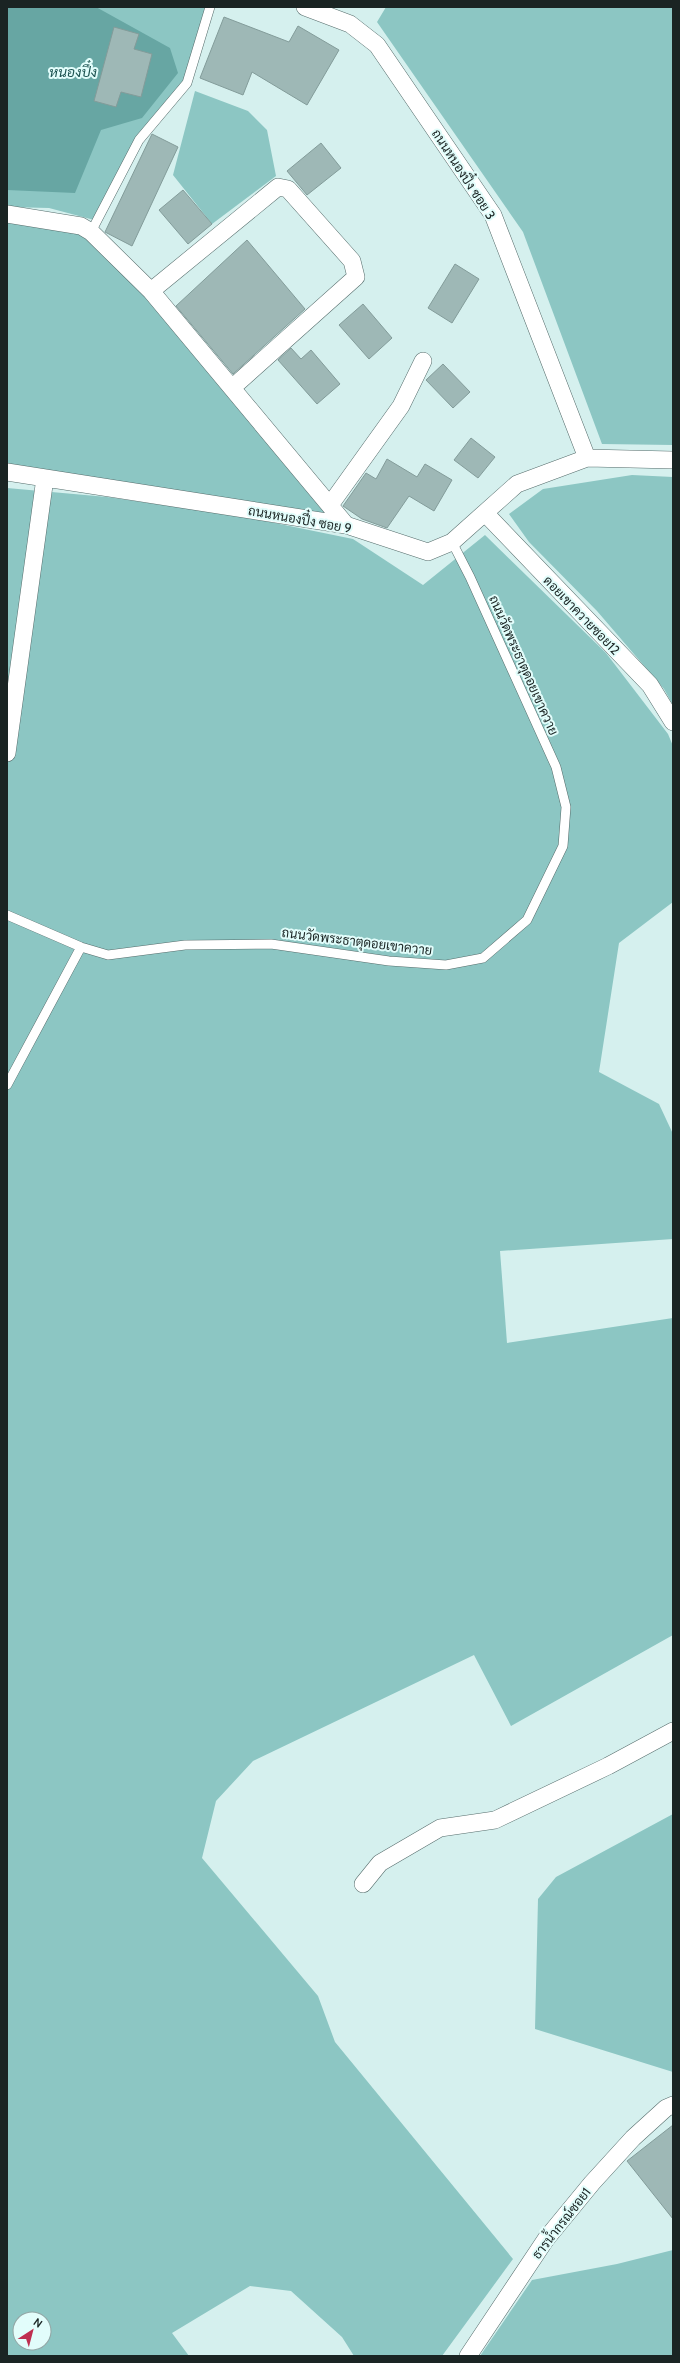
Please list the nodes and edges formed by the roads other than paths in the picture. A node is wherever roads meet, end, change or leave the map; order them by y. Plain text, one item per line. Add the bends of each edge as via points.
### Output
1 (210, 7) edge
2 (305, 7) edge
3 (7, 214) edge
4 (91, 232) junction
5 (151, 291) junction
6 (424, 362) dead end
7 (233, 387) junction
8 (587, 458) junction
9 (673, 460) edge
10 (7, 472) edge
11 (45, 478) junction
12 (330, 505) junction
13 (485, 513) junction
14 (346, 525) junction
15 (452, 542) junction
16 (673, 722) edge
17 (7, 753) edge
18 (7, 915) edge
19 (81, 947) junction
20 (7, 1085) edge
21 (673, 1731) edge
22 (363, 1884) dead end
23 (673, 2105) edge
24 (468, 2356) edge

1 - 4 lane via 187,83 139,140
2 - 8 street, ถนนหนองปึ๋ง ซอย 3 via 350,24 377,45 493,215
3 - 4 street via 81,226
4 - 5 street
5 - 7 street
5 - 7 street via 278,187 288,189 352,261 356,277
6 - 12 street via 401,406
7 - 12 street
8 - 9 street
8 - 13 street, ถนนหนองปึ๋ง ซอย 9 via 516,484
10 - 11 street, ถนนหนองปึ๋ง ซอย 9
11 - 14 street, ถนนหนองปึ๋ง ซอย 9
11 - 17 street
12 - 14 street
13 - 15 street, ถนนหนองปึ๋ง ซอย 9
13 - 16 street, ดอยเขาควายซอย12 via 650,685
14 - 15 street, ถนนหนองปึ๋ง ซอย 9 via 428,552
15 - 19 lane, ถนนวัดพระธาตุดอยเขาควาย via 556,767 566,807 563,846 527,920 483,958 446,965 389,961 271,944 185,945 108,954
18 - 19 lane, ถนนวัดพระธาตุดอยเขาควาย
19 - 20 lane
21 - 22 street via 608,1766 495,1820 440,1828 380,1863
23 - 24 street, ธารน้ำกรณ์ซอย1 via 666,2108 633,2138 546,2239

